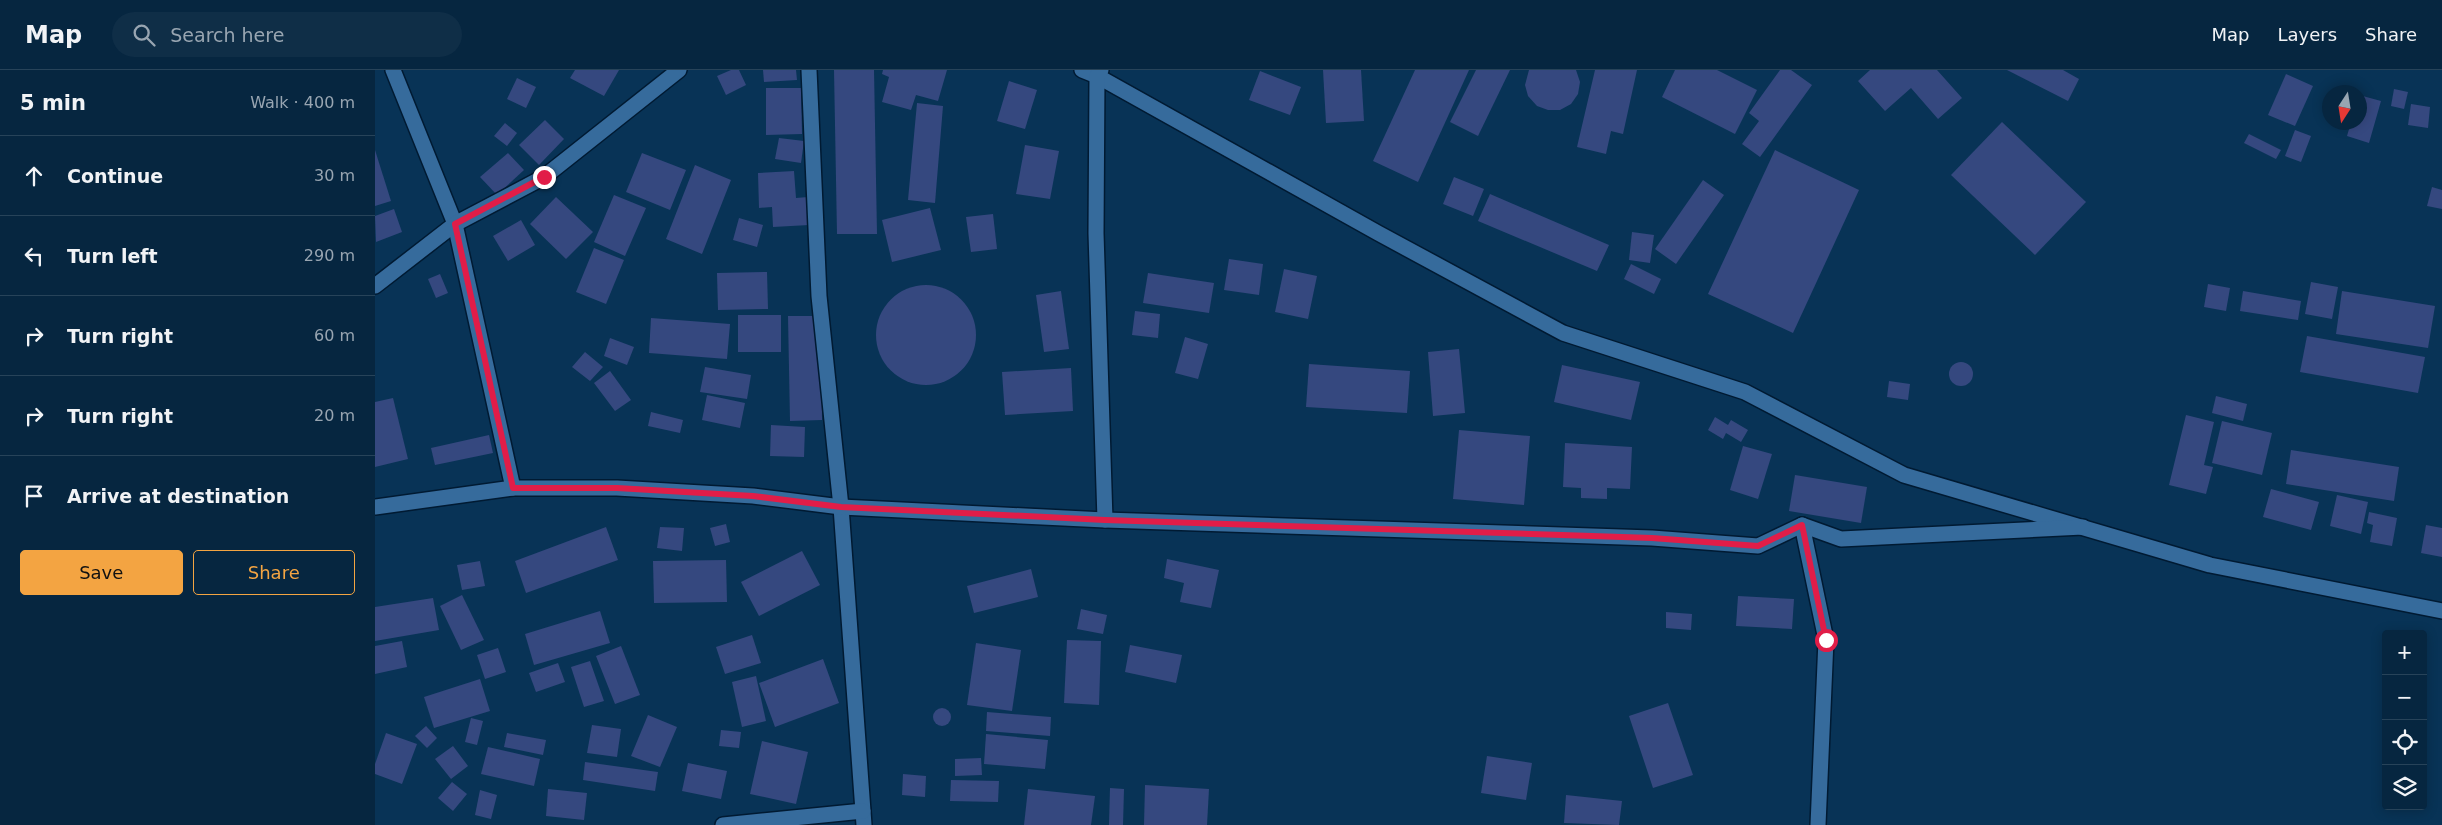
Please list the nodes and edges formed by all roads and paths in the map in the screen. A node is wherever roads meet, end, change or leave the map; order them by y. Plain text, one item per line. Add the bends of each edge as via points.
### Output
1 (393, 70) edge
2 (679, 70) edge
3 (809, 70) edge
4 (1082, 70) edge
5 (1099, 73) edge
6 (455, 224) junction
7 (375, 286) edge
8 (513, 488) junction
9 (375, 507) edge
10 (841, 507) junction
11 (1105, 520) junction
12 (1802, 525) junction
13 (2083, 528) junction
14 (2442, 611) edge
15 (863, 818) edge
16 (723, 825) edge
17 (1818, 825) edge

1 - 6 street
2 - 6 street via 544,177
3 - 10 street via 819,296
4 - 5 street
5 - 11 street via 1095,233
5 - 13 street via 1377,233 1563,333 1745,392 1903,475
6 - 7 street
6 - 8 street
8 - 9 street
8 - 10 street via 617,488 753,496
10 - 11 street
10 - 15 street
11 - 12 street via 1652,538 1758,546
12 - 13 street via 1841,539
12 - 17 street via 1826,640
13 - 14 street via 2210,565
15 - 16 street

